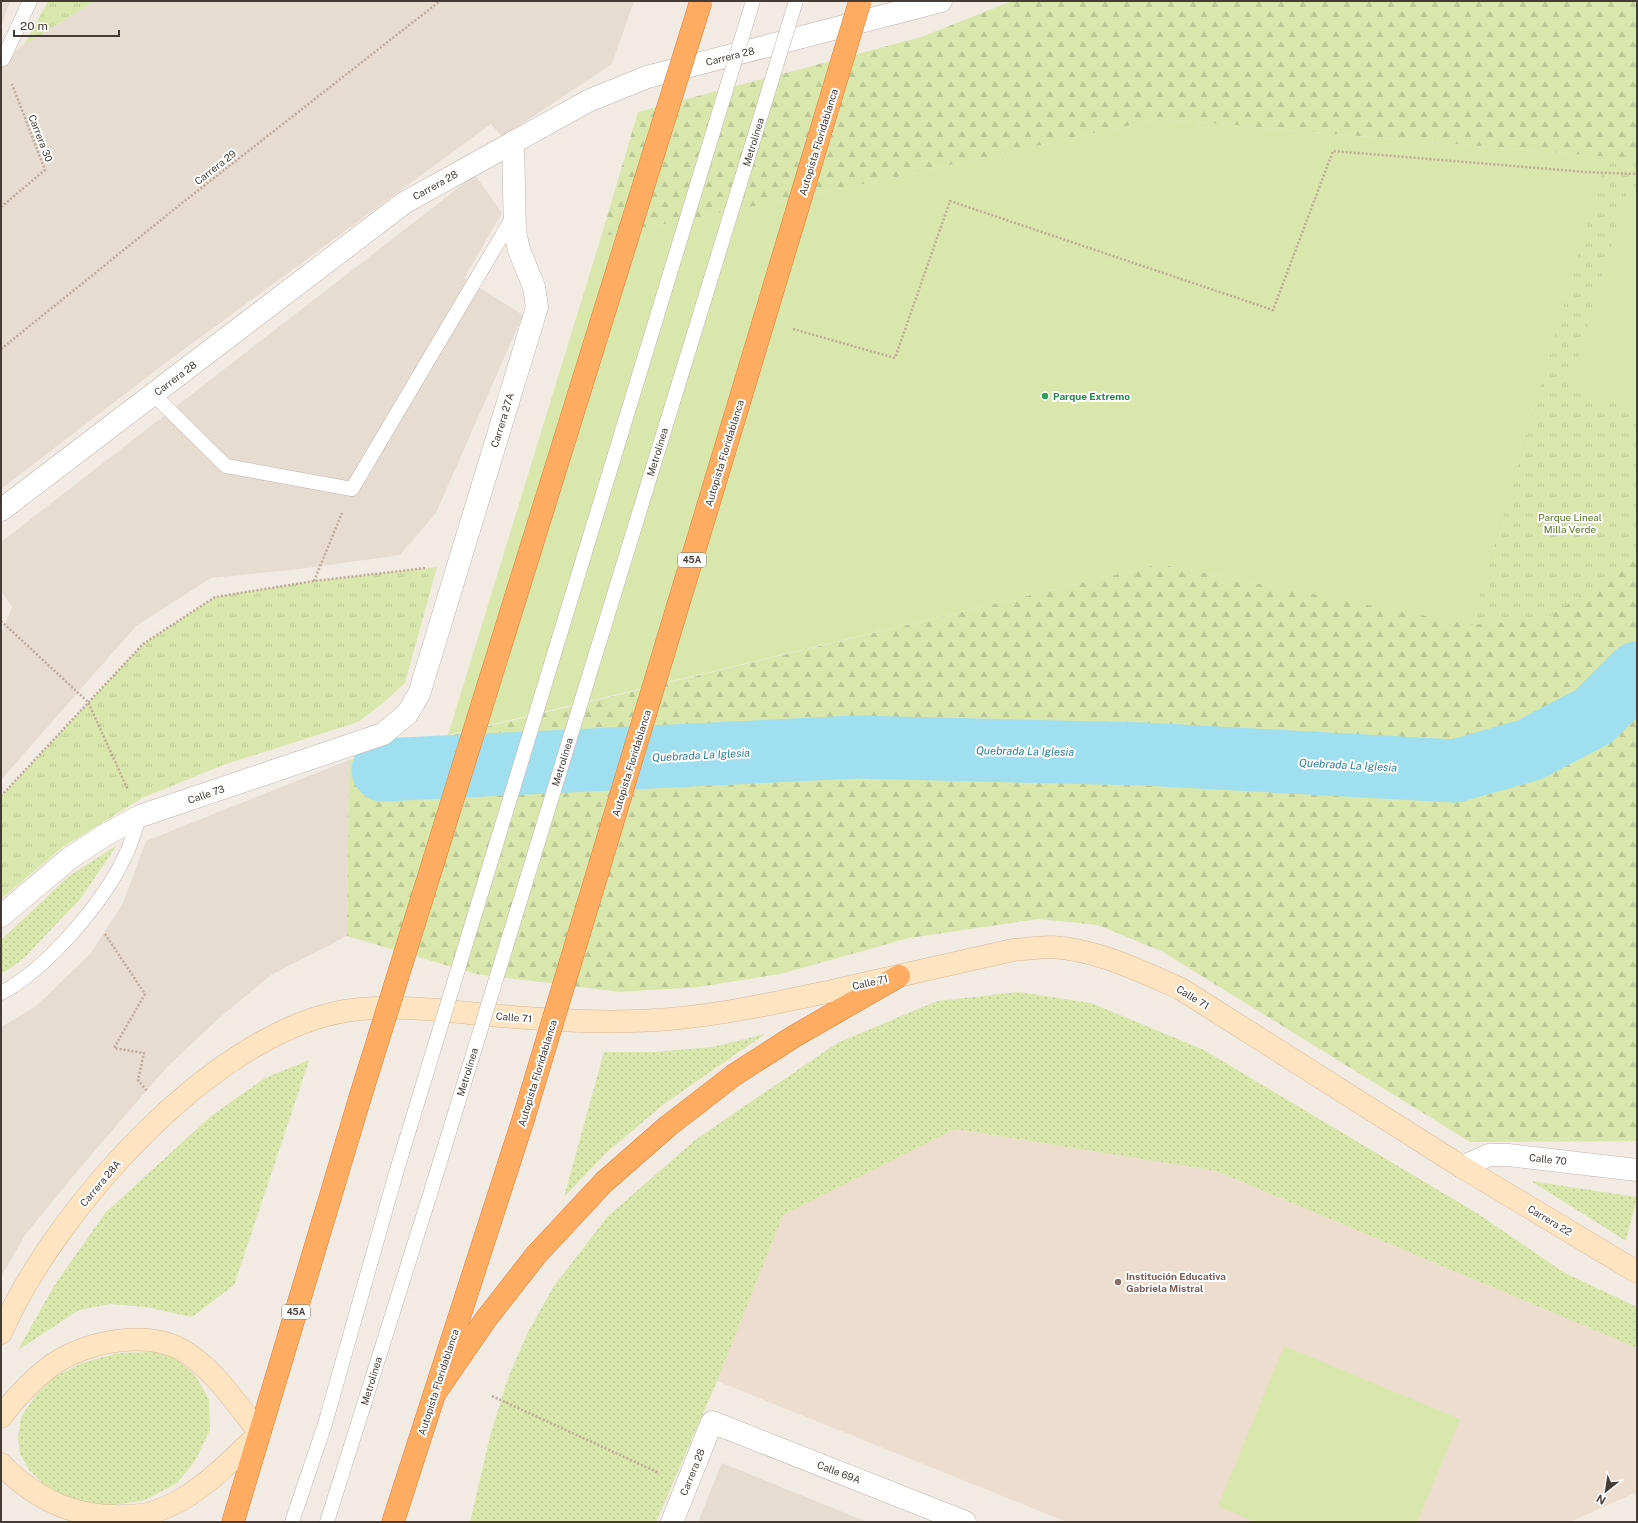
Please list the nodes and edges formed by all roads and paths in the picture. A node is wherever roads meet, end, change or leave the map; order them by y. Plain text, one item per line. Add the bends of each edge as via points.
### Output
1 (30, 1) edge
2 (440, 1) edge
3 (701, 1) edge
4 (753, 1) edge
5 (796, 1) edge
6 (860, 1) edge
7 (941, 1) edge
8 (3, 59) joint
9 (513, 142) junction
10 (1637, 174) edge
11 (1, 207) edge
12 (514, 216) junction
13 (788, 327) dead end
14 (1, 349) edge
15 (153, 394) junction
16 (352, 489) junction
17 (1, 510) edge
18 (458, 564) junction
19 (314, 581) junction
20 (1, 621) edge
21 (419, 694) joint
22 (88, 702) junction
23 (1, 796) edge
24 (140, 816) junction
25 (90, 911) junction
26 (1, 916) edge
27 (899, 976) junction
28 (1, 993) edge
29 (232, 1061) joint
30 (164, 1114) junction
31 (1462, 1167) junction
32 (1637, 1170) edge
33 (1637, 1272) edge
34 (1, 1333) edge
35 (435, 1393) junction
36 (492, 1396) dead end
37 (1, 1416) edge
38 (712, 1422) joint
39 (260, 1433) junction
40 (1, 1464) edge
41 (686, 1486) junction
42 (79, 1520) edge
43 (233, 1522) edge
44 (292, 1522) edge
45 (326, 1522) edge
46 (393, 1522) edge
47 (672, 1522) edge
48 (965, 1522) edge

1 - 8 lane
2 - 14 path, Carrera 29
3 - 39 highway, 45A, bridge via 359,1101
4 - 44 lane, bridge via 396,1172 325,1424
5 - 45 lane, Metrolínea, bridge via 432,1188
6 - 35 highway, Autopista Floridablanca / 45A, bridge via 524,1120
7 - 9 street, Carrera 28 via 647,77 588,101
8 - 11 path, Carrera 30 via 45,170
9 - 12 street, Carrera 27A
9 - 15 street, Carrera 28 via 404,203
10 - 13 path via 1333,151 1273,310 950,201 895,358
12 - 16 lane
12 - 18 street, Carrera 27A via 519,250 534,287 537,307
15 - 16 lane via 226,466
15 - 17 street, Carrera 28
16 - 19 path
18 - 19 path
18 - 21 street, Carrera 27A
19 - 22 path via 214,597 143,644
20 - 22 path
21 - 24 street, Calle 73 via 407,714 383,734
22 - 23 path
22 - 24 path
24 - 25 lane via 126,854 109,885
24 - 26 street, Calle 73 via 70,858
25 - 28 lane via 53,952
25 - 30 path via 145,994 114,1048 144,1053 138,1080
27 - 29 street, Calle 71 via 739,1011 641,1021 567,1021 414,1007 358,1009 312,1020 276,1035
27 - 31 street, Calle 71 via 1013,950 1052,947 1093,954 1137,969 1181,989
27 - 35 highway via 793,1037 734,1075 668,1126 604,1182 536,1255 486,1319
29 - 30 street, Carrera 28A via 186,1094
30 - 34 street, Carrera 28A via 112,1168 37,1265
31 - 32 street, Calle 70 via 1489,1155 1508,1155
31 - 33 street, Carrera 22
35 - 46 highway, Autopista Floridablanca / 45A
36 - 41 path
37 - 39 street via 52,1365 77,1352 103,1343 142,1340 176,1348 194,1358 231,1397
38 - 41 street, Carrera 28
38 - 48 street, Calle 69A
39 - 42 street via 212,1478 180,1501 160,1510 127,1519
39 - 43 highway, 45A
40 - 42 street via 22,1484
41 - 47 street, Carrera 28

